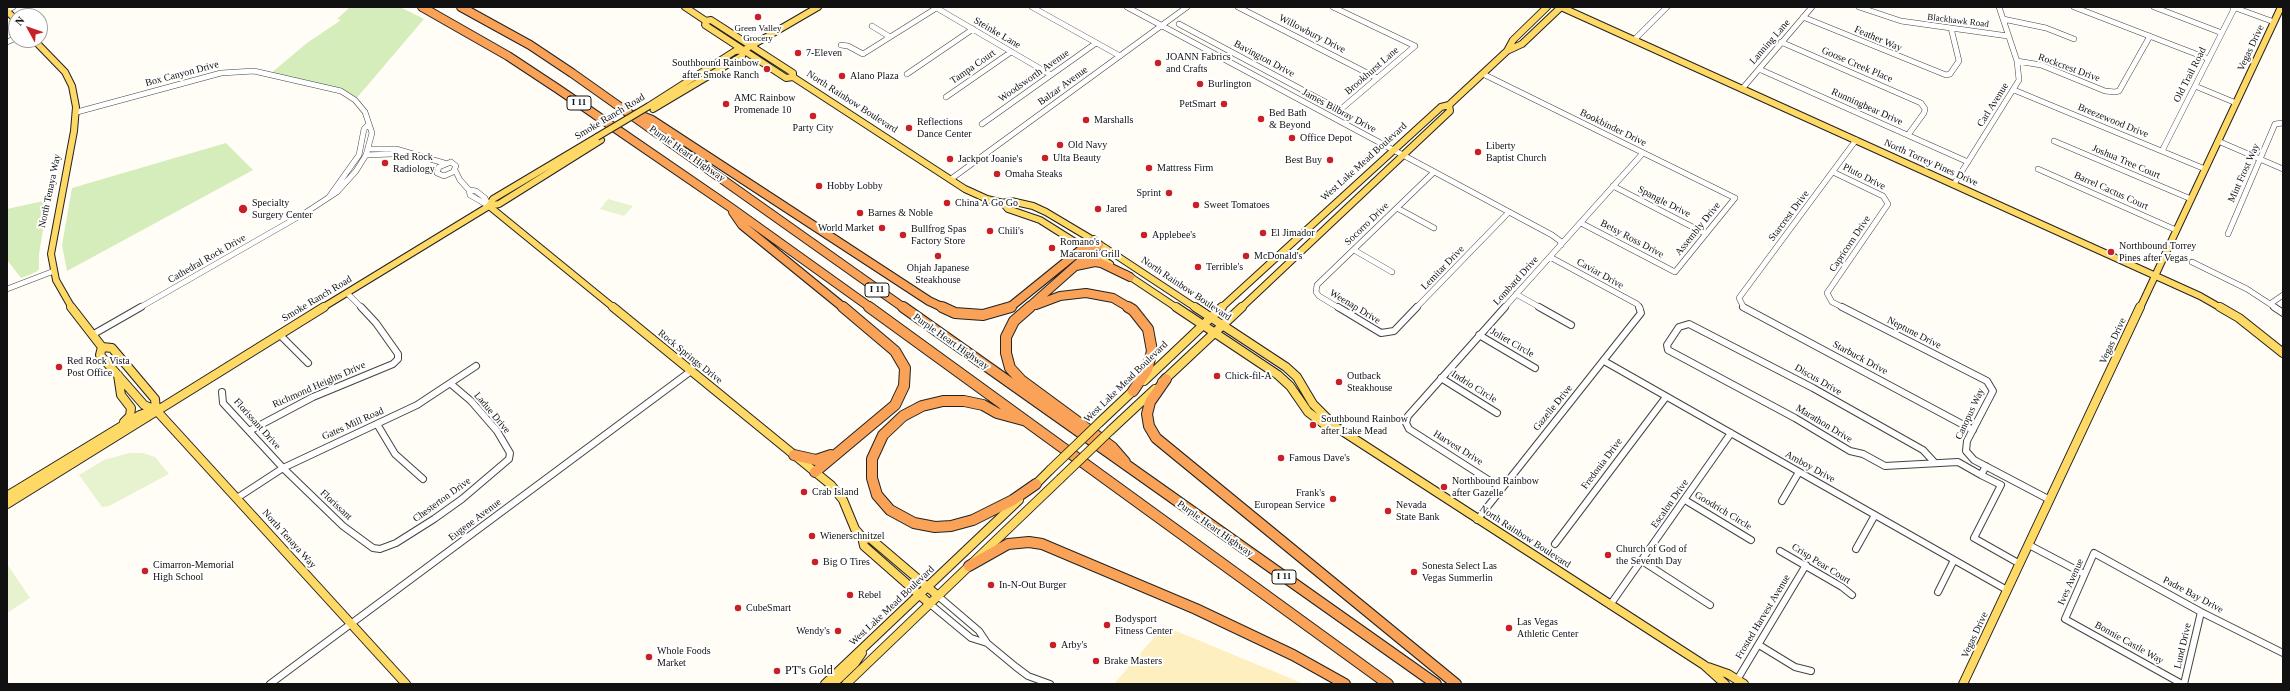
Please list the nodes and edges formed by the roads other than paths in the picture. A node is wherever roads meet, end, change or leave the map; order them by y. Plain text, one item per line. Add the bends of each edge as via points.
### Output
1 (13, 7) edge
2 (422, 7) edge
3 (461, 7) edge
4 (685, 7) edge
5 (818, 7) edge
6 (936, 7) edge
7 (1032, 7) edge
8 (1127, 7) edge
9 (1186, 7) edge
10 (1238, 7) edge
11 (1333, 7) edge
12 (1547, 7) edge
13 (1561, 7) edge
14 (1667, 7) edge
15 (1812, 7) edge
16 (1859, 7) edge
17 (1999, 7) edge
18 (2074, 7) edge
19 (2154, 7) edge
20 (2234, 7) edge
21 (2281, 7) edge
22 (7, 10) edge
23 (1804, 17) junction
24 (2003, 19) junction
25 (706, 21) junction
26 (2274, 22) junction
27 (1179, 24) dead end
28 (872, 26) dead end
29 (1161, 26) junction
30 (1951, 28) junction
31 (973, 29) junction
32 (2222, 33) junction
33 (2008, 36) junction
34 (2150, 36) junction
35 (890, 37) junction
36 (1634, 40) junction
37 (2074, 40) dead end
38 (1782, 42) junction
39 (1096, 43) junction
40 (840, 45) dead end
41 (752, 46) junction
42 (42, 48) edge
43 (744, 50) junction
44 (1507, 51) junction
45 (1011, 52) junction
46 (1120, 56) junction
47 (2209, 59) junction
48 (2017, 61) junction
49 (1759, 69) junction
50 (907, 74) dead end
51 (1483, 74) junction
52 (1051, 75) junction
53 (793, 77) junction
54 (1378, 78) junction
55 (2195, 86) junction
56 (1742, 89) junction
57 (2014, 90) junction
58 (946, 97) dead end
59 (2236, 103) junction
60 (1449, 105) junction
61 (623, 109) junction
62 (1340, 110) joint
63 (77, 112) junction
64 (2281, 123) edge
65 (982, 124) dead end
66 (368, 125) junction
67 (1908, 135) junction
68 (1856, 140) junction
69 (2054, 141) dead end
70 (2218, 141) junction
71 (369, 149) junction
72 (1394, 150) junction
73 (399, 151) junction
74 (2162, 152) junction
75 (1643, 153) junction
76 (1403, 155) junction
77 (366, 156) junction
78 (2260, 158) junction
79 (434, 160) junction
80 (1968, 162) junction
81 (444, 163) junction
82 (439, 167) junction
83 (2283, 168) edge
84 (2038, 169) dead end
85 (2205, 169) junction
86 (455, 170) junction
87 (1434, 172) junction
88 (1833, 172) junction
89 (447, 175) junction
90 (951, 179) junction
91 (460, 180) junction
92 (1954, 184) junction
93 (1613, 186) junction
94 (1345, 194) junction
95 (329, 197) junction
96 (1735, 198) joint
97 (2191, 199) junction
98 (1887, 200) joint
99 (1002, 203) junction
100 (1350, 205) junction
101 (488, 206) junction
102 (730, 207) junction
103 (1398, 208) junction
104 (1509, 212) junction
105 (1338, 217) junction
106 (1581, 223) junction
107 (1434, 228) dead end
108 (2176, 230) junction
109 (1706, 234) junction
110 (2228, 234) dead end
111 (1299, 237) junction
112 (1306, 241) junction
113 (1096, 243) junction
114 (1561, 245) junction
115 (1087, 249) junction
116 (1354, 250) junction
117 (1550, 257) junction
118 (2192, 262) dead end
119 (1075, 266) junction
120 (54, 271) junction
121 (1392, 272) dead end
122 (1675, 272) joint
123 (2155, 276) junction
124 (1130, 277) junction
125 (1268, 282) junction
126 (7, 289) edge
127 (1316, 292) joint
128 (347, 293) junction
129 (1516, 294) junction
130 (2283, 295) edge
131 (1828, 297) joint
132 (1740, 303) joint
133 (2270, 304) junction
134 (1641, 309) joint
135 (2283, 313) edge
136 (1210, 318) junction
137 (1202, 325) junction
138 (1571, 325) dead end
139 (1221, 326) junction
140 (1214, 333) junction
141 (279, 334) junction
142 (1388, 334) joint
143 (92, 335) junction
144 (1479, 335) junction
145 (102, 347) junction
146 (1666, 348) joint
147 (2283, 353) edge
148 (1604, 361) junction
149 (308, 363) dead end
150 (476, 366) dead end
151 (1535, 368) dead end
152 (691, 371) junction
153 (118, 375) junction
154 (1016, 376) junction
155 (1441, 378) junction
156 (1166, 379) junction
157 (451, 384) junction
158 (1991, 385) joint
159 (1133, 391) junction
160 (222, 392) dead end
161 (1666, 397) junction
162 (156, 410) junction
163 (1497, 413) dead end
164 (1029, 422) junction
165 (1406, 423) joint
166 (377, 424) junction
167 (120, 427) junction
168 (1336, 427) junction
169 (1972, 430) junction
170 (249, 431) junction
171 (1731, 434) junction
172 (836, 453) junction
173 (794, 455) junction
174 (509, 459) joint
175 (1935, 463) junction
176 (1986, 466) junction
177 (283, 468) junction
178 (1132, 471) junction
179 (814, 472) junction
180 (1800, 472) junction
181 (1981, 475) junction
182 (423, 480) dead end
183 (1036, 484) junction
184 (1501, 488) junction
185 (7, 496) edge
186 (237, 498) junction
187 (1685, 500) junction
188 (2050, 500) junction
189 (1782, 501) dead end
190 (7, 504) edge
191 (1875, 515) junction
192 (1477, 520) junction
193 (862, 536) junction
194 (1752, 540) dead end
195 (1555, 544) dead end
196 (2029, 545) junction
197 (380, 549) joint
198 (1856, 549) dead end
199 (1780, 551) dead end
200 (2094, 553) joint
201 (1954, 560) junction
202 (1642, 562) junction
203 (2020, 564) junction
204 (1806, 565) junction
205 (969, 566) junction
206 (2084, 574) junction
207 (929, 587) junction
208 (2007, 590) junction
209 (1938, 592) dead end
210 (921, 594) junction
211 (1852, 595) dead end
212 (938, 596) junction
213 (930, 604) junction
214 (1610, 605) junction
215 (1710, 605) dead end
216 (2201, 612) junction
217 (2065, 618) joint
218 (351, 624) junction
219 (869, 643) junction
220 (987, 643) junction
221 (1759, 644) junction
222 (2283, 653) edge
223 (1704, 665) junction
224 (1811, 671) dead end
225 (1741, 682) edge
226 (270, 684) edge
227 (406, 684) edge
228 (825, 684) edge
229 (833, 684) edge
230 (846, 684) edge
231 (1050, 684) edge
232 (1345, 684) edge
233 (1388, 684) edge
234 (1436, 684) edge
235 (1456, 684) edge
236 (1725, 684) edge
237 (1963, 684) edge
238 (2183, 684) edge

1 - 22 street
2 - 102 highway, Purple Heart Highway / I 11 via 527,68
3 - 61 highway, Purple Heart Highway / I 11 via 530,45
4 - 25 main road, North Rainbow Boulevard
5 - 41 main road, Smoke Ranch Road
6 - 31 street, Steinke Lane
6 - 35 street
7 - 39 street
8 - 29 street, James Bilbray Drive
9 - 29 street, Balzar Avenue
10 - 54 street, Willowbury Drive
11 - 54 street, Brookhurst Lane via 1415,46
12 - 44 main road, West Lake Mead Boulevard via 1513,40
13 - 36 main road, North Torrey Pines Drive
13 - 44 main road, West Lake Mead Boulevard via 1522,44
14 - 36 street
15 - 23 street, Lanning Lane
16 - 30 street, Blackhawk Road via 1901,21
17 - 24 street, Carl Avenue
18 - 34 street
19 - 32 street
20 - 26 street
20 - 32 street, Old Trail Road
21 - 26 main road, Vegas Drive
23 - 30 street, Feather Way via 1946,75 1950,74 1959,61
23 - 38 street, Lanning Lane
24 - 33 street, Carl Avenue
24 - 37 street via 2046,28
25 - 41 main road, North Rainbow Boulevard via 711,20
25 - 43 main road, North Rainbow Boulevard via 705,24
26 - 59 main road, Vegas Drive
27 - 62 street, Bavington Drive
28 - 35 street
29 - 46 street, Balzar Avenue
29 - 72 street, James Bilbray Drive
30 - 33 street, Blackhawk Road
31 - 45 street, Steinke Lane
31 - 50 street
32 - 47 street, Old Trail Road
33 - 48 street, Carl Avenue
34 - 47 street
34 - 48 street, Rockcrest Drive via 2119,91 2115,92 2105,91 2041,65
35 - 40 street via 863,54
36 - 56 main road, North Torrey Pines Drive
38 - 49 street, Lanning Lane
38 - 67 street, Goose Creek Place via 1916,100 1924,106 1924,113
39 - 46 street
39 - 52 street, Woodsworth Avenue
41 - 43 main road, Smoke Ranch Road
41 - 53 main road, North Rainbow Boulevard via 793,73
42 - 63 main road, North Tenaya Way via 65,72 74,94
43 - 53 main road, North Rainbow Boulevard via 786,78
43 - 101 main road, Smoke Ranch Road via 742,56 651,107 499,204
44 - 51 main road, West Lake Mead Boulevard
45 - 52 street, Steinke Lane
45 - 58 street, Tampa Court
46 - 90 street, Balzar Avenue
47 - 55 street, Old Trail Road
48 - 57 street, Carl Avenue via 2020,75
49 - 56 street, Lanning Lane
49 - 67 street, Runningbear Drive
51 - 60 main road, West Lake Mead Boulevard
51 - 75 street, Bookbinder Drive
52 - 65 street, Woodsworth Avenue
53 - 90 main road, North Rainbow Boulevard
54 - 62 street, Brookhurst Lane
55 - 59 street
55 - 74 street, Old Trail Road
56 - 68 main road, North Torrey Pines Drive
57 - 74 street, Breezewood Drive
57 - 80 street, Carl Avenue
59 - 70 main road, Vegas Drive
60 - 72 main road, West Lake Mead Boulevard via 1441,107
60 - 76 main road, West Lake Mead Boulevard via 1450,112
61 - 115 highway via 652,120 929,301 956,314 982,315 1005,310
61 - 178 highway, Purple Heart Highway / I 11
63 - 66 street, Box Canyon Drive via 221,72 254,71 341,91 355,100 366,112
63 - 120 main road, North Tenaya Way via 53,230 51,254
64 - 78 street, Mint Frost Way via 2275,124
66 - 71 street, Box Canyon Drive via 372,132
66 - 95 street, Cathedral Rock Drive via 364,129 361,150 353,166
67 - 80 street, Runningbear Drive
68 - 88 street, Starcrest Drive
68 - 92 main road, North Torrey Pines Drive
69 - 97 street, Joshua Tree Court
70 - 78 street
70 - 85 main road, Vegas Drive
71 - 73 street
71 - 77 street, Cathedral Rock Drive
72 - 76 street, James Bilbray Drive
72 - 94 main road, West Lake Mead Boulevard
73 - 77 street
73 - 79 street
74 - 85 street, Breezewood Drive
75 - 93 street, Lombard Drive
75 - 96 street, Bookbinder Drive
76 - 87 street, James Bilbray Drive
76 - 100 main road, West Lake Mead Boulevard
77 - 95 street, Cathedral Rock Drive via 348,182
78 - 83 street
78 - 110 street, Mint Frost Way
79 - 81 street
79 - 82 street, Rock Springs Drive
80 - 92 street, Carl Avenue
81 - 82 street
81 - 86 street via 454,163
82 - 89 street, Rock Springs Drive via 437,173
84 - 108 street, Barrel Cactus Court
85 - 97 main road, Vegas Drive
86 - 89 street
86 - 91 street, Rock Springs Drive
87 - 103 street, Socorro Drive
87 - 104 street, James Bilbray Drive
88 - 98 street, Pluto Drive
88 - 132 street, Starcrest Drive via 1739,298
89 - 91 street, Rock Springs Drive
90 - 99 main road, North Rainbow Boulevard via 976,195
91 - 101 street, Rock Springs Drive via 470,195
92 - 123 main road, North Torrey Pines Drive
93 - 106 street, Lombard Drive
93 - 109 street, Spangle Drive
94 - 100 main road
94 - 111 main road, West Lake Mead Boulevard
95 - 143 street, Cathedral Rock Drive
96 - 109 street, Assembly Drive
97 - 108 main road, Vegas Drive
98 - 131 street, Capricorn Drive via 1888,204 1828,293
99 - 113 main road, North Rainbow Boulevard via 1011,201 1040,209
99 - 115 main road, North Rainbow Boulevard via 1008,209 1040,220
100 - 105 main road, West Lake Mead Boulevard
101 - 128 main road, Smoke Ranch Road
101 - 152 main road, Rock Springs Drive
102 - 164 highway, Purple Heart Highway / I 11
102 - 172 highway via 742,225 823,290 895,351 902,360 905,368 904,386 894,405
103 - 107 street
103 - 116 street, Socorro Drive
104 - 114 street, James Bilbray Drive via 1552,235
104 - 142 street, Lemitar Drive via 1394,331
105 - 112 main road via 1329,219
105 - 125 main road, West Lake Mead Boulevard
106 - 114 street, Lombard Drive
106 - 122 street, Betsy Ross Drive
108 - 123 main road, Vegas Drive
109 - 122 street, Assembly Drive
111 - 112 main road
111 - 136 main road, West Lake Mead Boulevard
112 - 125 main road via 1285,260
113 - 115 highway
113 - 136 main road, North Rainbow Boulevard
114 - 117 street, Lombard Drive
115 - 119 highway
115 - 124 main road, North Rainbow Boulevard
116 - 121 street
116 - 127 street, Socorro Drive via 1317,286
117 - 129 street, Lombard Drive
117 - 134 street, Caviar Drive via 1637,304
118 - 133 street via 2231,280
119 - 124 highway via 1101,263
119 - 154 highway via 1023,310 1009,329 1006,353 1010,368
120 - 126 street
120 - 143 main road, North Tenaya Way via 62,296
123 - 147 main road, North Torrey Pines Drive via 2225,309
123 - 188 main road, Vegas Drive
124 - 137 main road, North Rainbow Boulevard
125 - 139 main road, West Lake Mead Boulevard
127 - 142 street, Weenap Drive via 1381,333
128 - 141 main road, Smoke Ranch Road
128 - 170 street, Richmond Heights Drive via 376,323 398,354 398,358 393,364 313,397
129 - 138 street
129 - 144 street, Lombard Drive
130 - 133 street
131 - 158 street, Neptune Drive via 1832,302
132 - 169 street, Starbuck Drive via 1744,308
133 - 135 street
134 - 148 street, Gazelle Drive via 1641,314
136 - 137 main road, West Lake Mead Boulevard
136 - 139 main road, North Rainbow Boulevard
137 - 140 main road, North Rainbow Boulevard
137 - 159 main road, West Lake Mead Boulevard
139 - 140 main road, West Lake Mead Boulevard
139 - 168 main road, North Rainbow Boulevard via 1291,371 1313,404 1330,418
140 - 156 main road, West Lake Mead Boulevard
140 - 168 main road, North Rainbow Boulevard via 1283,378 1308,412 1324,424
141 - 149 street
141 - 162 main road, Smoke Ranch Road
143 - 145 main road, North Tenaya Way
144 - 151 street, Joliet Circle
144 - 155 street, Lombard Drive
145 - 153 main road, North Tenaya Way via 100,354
145 - 162 main road, North Tenaya Way via 112,348 155,399
146 - 175 street, Marathon Drive via 1850,451 1863,454 1884,466
146 - 175 street, Discus Drive via 1679,327 1689,324 1814,388 1923,450
148 - 161 street, Amboy Drive
148 - 184 street, Gazelle Drive
150 - 157 street, Gates Mill Road
152 - 173 main road, Rock Springs Drive
152 - 218 street, Eugene Avenue
153 - 162 main road, North Tenaya Way via 144,405
153 - 167 main road via 120,395 131,408 130,416
154 - 159 highway via 1010,358 1010,343 1021,318 1035,306 1052,298 1072,294 1093,294 1113,298 1129,307 1142,319 1150,334 1151,362
154 - 178 highway via 1112,447
155 - 163 street, Indrio Circle
155 - 165 street, Lombard Drive via 1408,416
156 - 205 main road, West Lake Mead Boulevard, bridge
156 - 235 highway via 1150,402 1147,414 1149,426 1156,438
157 - 166 street, Gates Mill Road via 417,405
157 - 174 street, Ladue Drive via 471,401 497,431 510,453
158 - 169 street, Canopus Way via 1993,391
159 - 183 main road, West Lake Mead Boulevard, bridge
160 - 170 street, Florissant Drive via 223,403
161 - 171 street, Amboy Drive
161 - 195 street, Fredonia Drive
162 - 167 main road, Smoke Ranch Road via 140,414
162 - 186 main road, North Tenaya Way
162 - 190 main road, Smoke Ranch Road
164 - 183 highway via 997,413 983,405 964,401 943,401 922,406 903,416 883,435 872,459 872,478 878,495 890,510 914,523 935,527 973,520 1013,500
164 - 233 highway, Purple Heart Highway / I 11
165 - 184 street, Harvest Drive via 1409,429
166 - 177 street, Gates Mill Road
166 - 182 street via 395,454
167 - 185 main road, Smoke Ranch Road
168 - 192 main road, North Rainbow Boulevard
169 - 176 street, Canopus Way via 1965,446 1966,450 1970,456
170 - 177 street, Florissant Drive
171 - 180 street, Amboy Drive
171 - 187 street, Escalon Drive
172 - 173 highway via 816,460
172 - 179 highway
173 - 179 main road, Rock Springs Drive
174 - 197 street, Chesterton Drive via 445,511 396,543
175 - 181 street, Marathon Drive via 1958,462
176 - 181 street
176 - 188 street
177 - 186 street, Gates Mill Road
177 - 197 street, Florissant via 343,526 373,548
178 - 234 highway, Purple Heart Highway / I 11
179 - 193 main road, Rock Springs Drive via 839,493 855,529
180 - 189 street
180 - 191 street, Amboy Drive
181 - 203 street, Marathon Drive via 2000,485 1974,538
183 - 207 main road, West Lake Mead Boulevard
184 - 192 street, Gazelle Drive
186 - 218 main road, North Tenaya Way
187 - 194 street, Goodrich Circle
187 - 202 street, Escalon Drive
188 - 196 main road, Vegas Drive
191 - 198 street
191 - 201 street, Amboy Drive
192 - 214 main road, North Rainbow Boulevard
193 - 207 main road, Rock Springs Drive via 871,539
193 - 210 main road, Rock Springs Drive via 864,546
196 - 203 main road, Vegas Drive
196 - 206 street
199 - 204 street, Crisp Pear Court
200 - 206 street, Ives Avenue
200 - 216 street, Padre Bay Drive
201 - 208 street, Amboy Drive
201 - 209 street
202 - 214 street, Escalon Drive
202 - 215 street
203 - 208 main road, Vegas Drive
204 - 211 street, Crisp Pear Court
204 - 221 street, Frosted Harvest Avenue
205 - 212 main road, West Lake Mead Boulevard
205 - 232 highway via 997,549 1015,542 1042,544 1196,609 1293,655
206 - 217 street, Ives Avenue
207 - 210 main road, West Lake Mead Boulevard
207 - 212 main road, Rock Springs Drive
208 - 237 main road, Vegas Drive
210 - 213 main road, Rock Springs Drive
210 - 219 main road, West Lake Mead Boulevard
212 - 213 main road, West Lake Mead Boulevard
212 - 220 street, Rock Springs Drive via 979,631
213 - 220 street, Rock Springs Drive via 971,638
213 - 230 main road, West Lake Mead Boulevard
214 - 223 main road, North Rainbow Boulevard
216 - 222 street, Padre Bay Drive
216 - 238 street, Lund Drive
217 - 238 street, Bonnie Castle Way
218 - 226 street, Eugene Avenue
218 - 227 main road, North Tenaya Way
219 - 228 main road, West Lake Mead Boulevard
219 - 229 main road via 855,663
220 - 231 street, Rock Springs Drive via 1028,676
221 - 224 street via 1795,667
221 - 225 street, Frosted Harvest Avenue
223 - 225 main road, North Rainbow Boulevard
223 - 236 main road, North Rainbow Boulevard

